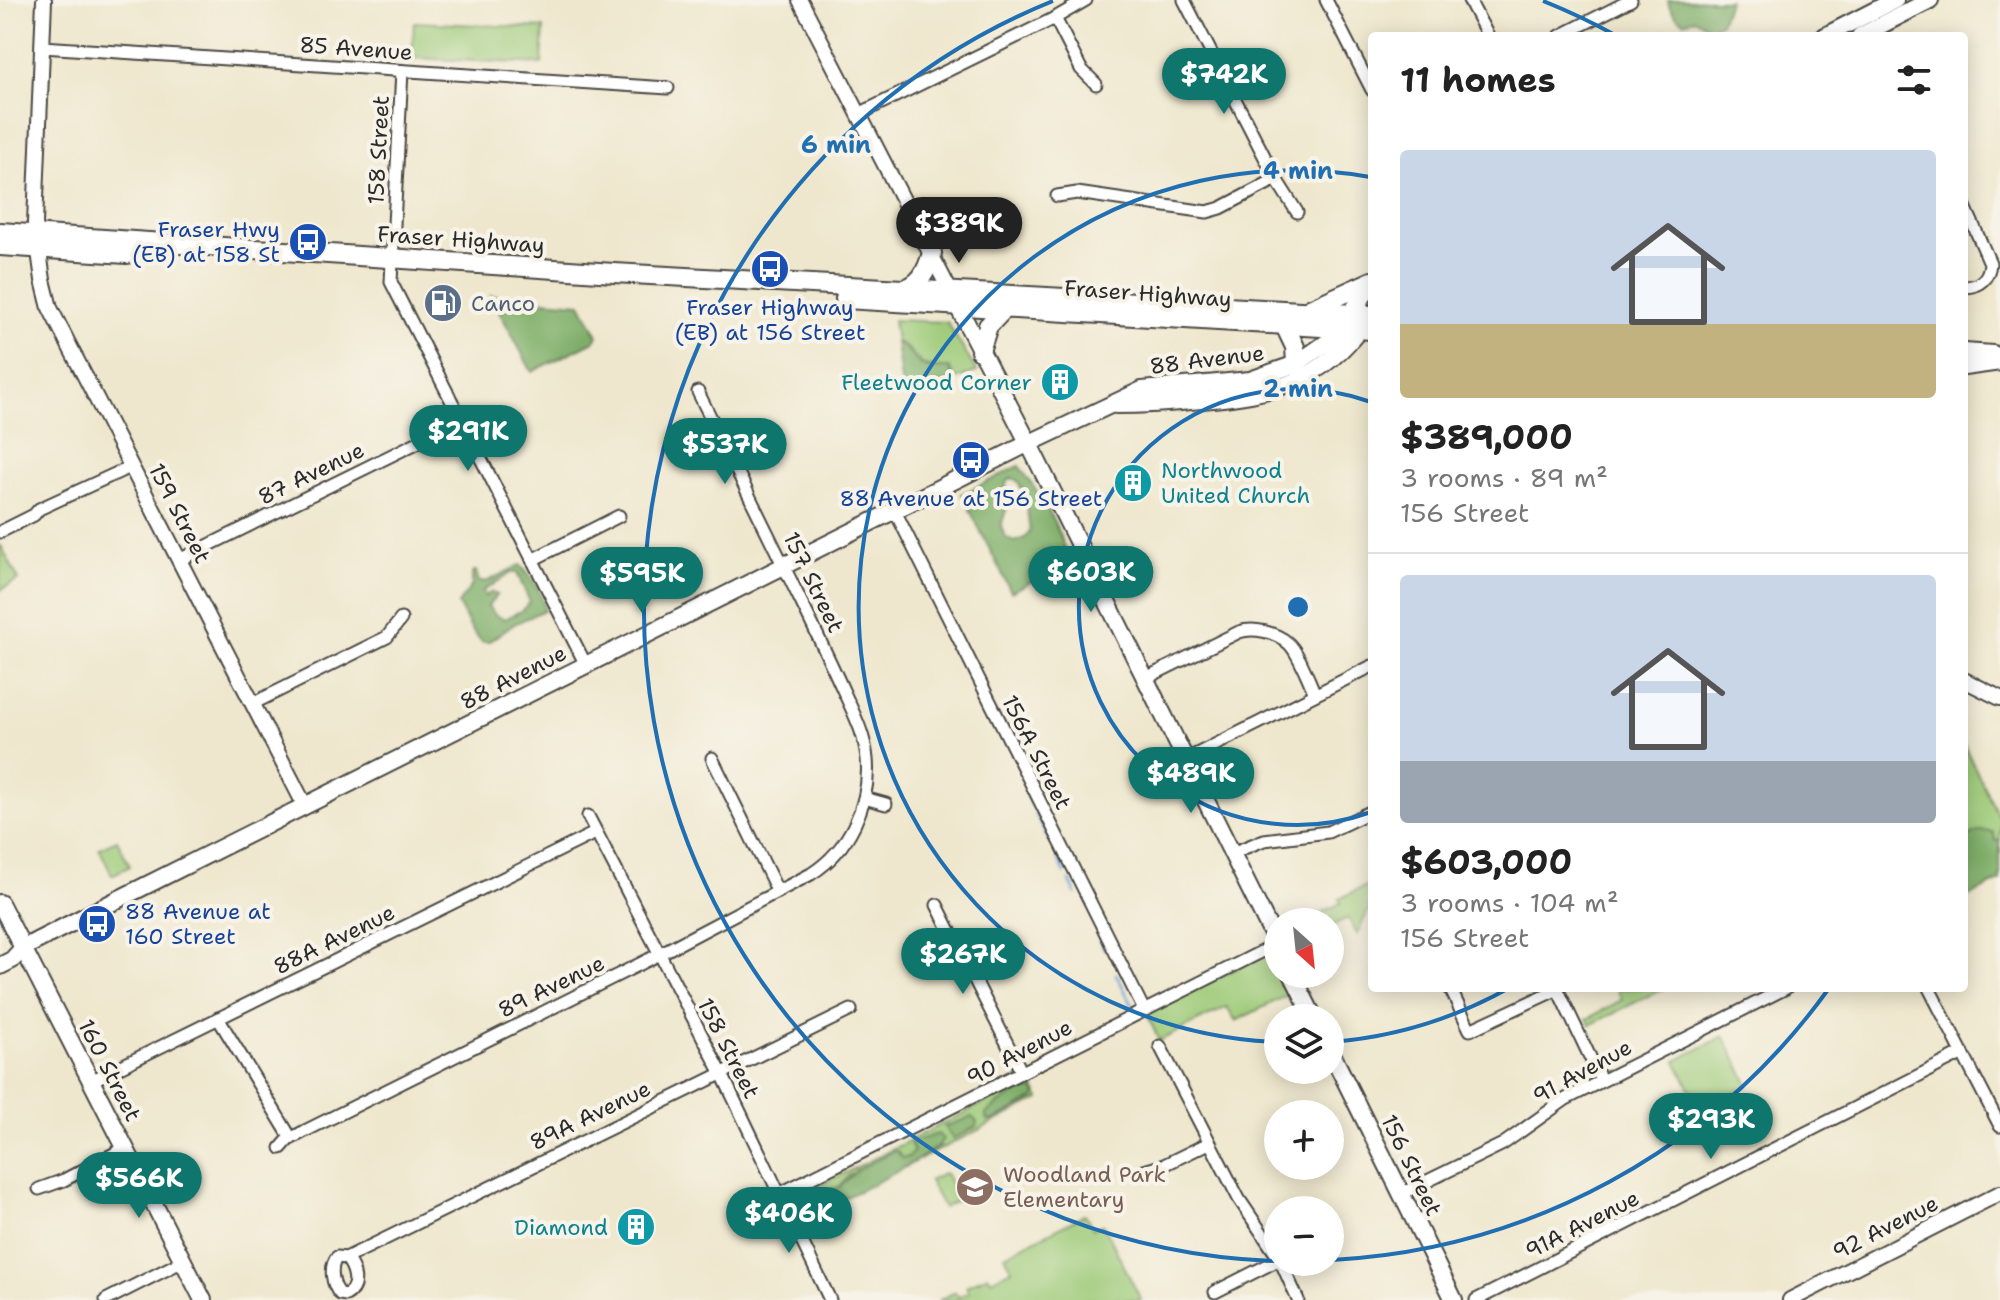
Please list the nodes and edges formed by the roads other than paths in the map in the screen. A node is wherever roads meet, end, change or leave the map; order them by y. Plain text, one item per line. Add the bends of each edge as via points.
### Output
1 (44, 0) edge
2 (800, 0) edge
3 (1086, 0) edge
4 (1184, 0) edge
5 (1326, 0) edge
6 (1469, 0) edge
7 (1631, 0) edge
8 (1895, 0) edge
9 (1930, 0) edge
10 (1055, 18) junction
11 (1882, 31) edge
12 (1486, 32) edge
13 (1568, 32) edge
14 (1833, 32) edge
15 (42, 47) junction
16 (402, 71) junction
17 (1368, 82) edge
18 (1096, 84) dead end
19 (668, 88) dead end
20 (859, 114) junction
21 (1276, 179) junction
22 (1057, 196) dead end
23 (1297, 212) dead end
24 (1968, 212) edge
25 (0, 232) edge
26 (37, 241) junction
27 (0, 246) edge
28 (932, 253) junction
29 (392, 258) junction
30 (733, 280) junction
31 (1368, 285) edge
32 (1968, 286) edge
33 (898, 290) junction
34 (954, 300) junction
35 (1368, 300) edge
36 (1004, 309) junction
37 (1303, 311) junction
38 (1363, 321) edge
39 (1285, 326) junction
40 (980, 351) junction
41 (1968, 354) edge
42 (2000, 358) edge
43 (1296, 364) junction
44 (1968, 365) edge
45 (698, 392) dead end
46 (1110, 405) junction
47 (461, 421) junction
48 (1029, 444) junction
49 (130, 467) junction
50 (895, 511) junction
51 (619, 516) dead end
52 (0, 532) edge
53 (179, 560) junction
54 (532, 560) junction
55 (784, 566) junction
56 (401, 619) dead end
57 (586, 665) junction
58 (1368, 668) edge
59 (1146, 678) junction
60 (1968, 682) edge
61 (1315, 694) junction
62 (2000, 698) edge
63 (252, 704) junction
64 (712, 758) dead end
65 (1187, 759) junction
66 (864, 798) junction
67 (886, 804) dead end
68 (305, 806) junction
69 (1368, 813) edge
70 (588, 816) dead end
71 (595, 833) junction
72 (1232, 853) junction
73 (835, 854) joint
74 (778, 892) junction
75 (0, 903) edge
76 (937, 905) dead end
77 (1264, 917) edge
78 (23, 948) junction
79 (1264, 952) edge
80 (0, 953) edge
81 (659, 954) junction
82 (0, 966) edge
83 (1452, 992) edge
84 (1552, 992) edge
85 (1559, 992) edge
86 (1778, 992) edge
87 (1931, 992) edge
88 (851, 1010) dead end
89 (1144, 1010) junction
90 (218, 1018) junction
91 (1160, 1046) dead end
92 (1963, 1053) junction
93 (1021, 1071) junction
94 (722, 1074) junction
95 (1344, 1078) edge
96 (1601, 1080) junction
97 (91, 1081) junction
98 (2000, 1126) edge
99 (291, 1138) junction
100 (1209, 1143) junction
101 (125, 1148) junction
102 (281, 1148) dead end
103 (1144, 1171) dead end
104 (39, 1189) dead end
105 (2000, 1193) edge
106 (779, 1194) junction
107 (1401, 1194) junction
108 (1264, 1237) edge
109 (346, 1258) dead end
110 (183, 1261) junction
111 (1264, 1268) edge
112 (1287, 1276) edge
113 (1215, 1292) dead end
114 (106, 1300) edge
115 (203, 1300) edge
116 (830, 1300) edge
117 (1298, 1300) edge
118 (1454, 1300) edge
119 (1476, 1300) edge
120 (1790, 1300) edge

1 - 15 street, 159 Street
2 - 20 street
3 - 10 street
4 - 21 street
5 - 17 street
6 - 12 street
7 - 13 street
8 - 14 main road
9 - 11 main road
10 - 18 street via 1081,69
10 - 20 street
15 - 16 street, 85 Avenue
15 - 26 street, 159 Street
16 - 19 street, 85 Avenue
16 - 29 street, 158 Street
20 - 28 street
21 - 22 street via 1210,211 1077,193
21 - 23 street
24 - 32 street via 1990,270 1979,284
25 - 26 main road, Fraser Highway
26 - 27 main road, Fraser Highway
26 - 29 main road, Fraser Highway via 186,244
26 - 49 street, 159 Street via 54,318
28 - 33 main road via 919,280
28 - 34 street
29 - 30 main road, Fraser Highway
29 - 47 street, 158 Street via 393,287
30 - 33 main road, Fraser Highway
30 - 34 main road, Fraser Highway via 774,294
31 - 37 main road
33 - 34 main road, Fraser Highway
34 - 36 main road, Fraser Highway
34 - 37 main road, Fraser Highway
34 - 40 main road
35 - 38 main road, 88 Avenue
36 - 39 main road, Fraser Highway
36 - 40 main road via 988,326
37 - 38 main road, Fraser Highway
38 - 39 main road, Fraser Highway
38 - 43 main road, 88 Avenue
38 - 46 main road, 88 Avenue via 1325,365 1271,391
39 - 43 main road
40 - 48 main road
41 - 42 main road
42 - 44 main road
43 - 46 main road, 88 Avenue via 1250,380 1142,390
45 - 55 street, 157 Street
46 - 48 main road, 88 Avenue
47 - 53 street, 87 Avenue
47 - 54 street, 158 Street
48 - 50 main road, 88 Avenue
48 - 59 main road
49 - 52 street
49 - 53 street, 159 Street
50 - 55 main road, 88 Avenue
50 - 89 street, 156A Street
51 - 54 street
53 - 63 street, 159 Street
54 - 57 street, 158 Street
55 - 57 main road, 88 Avenue
55 - 66 street, 157 Street via 861,731 867,760
56 - 63 street via 387,637
57 - 68 main road, 88 Avenue
58 - 61 street
59 - 61 street via 1249,629 1290,643
59 - 65 main road
60 - 62 street
61 - 65 street
63 - 68 street, 159 Street
64 - 74 street
65 - 72 main road
66 - 67 street
66 - 73 street, 157 Street via 853,829
68 - 78 main road, 88 Avenue
69 - 72 street via 1328,832 1264,840
70 - 71 street, 158 Street
71 - 81 street, 158 Street
71 - 90 street, 88A Avenue
72 - 77 main road
73 - 74 street, 89 Avenue
74 - 81 street, 89 Avenue
75 - 78 main road, 160 Street
76 - 93 street
78 - 80 main road, 88 Avenue
78 - 82 main road, 88 Avenue
78 - 97 main road, 160 Street
79 - 89 street, 90 Avenue
81 - 94 street, 158 Street
81 - 99 street, 89 Avenue
83 - 84 street via 1470,1030
85 - 96 street
86 - 96 street, 91 Avenue
87 - 92 street
88 - 94 street, 89A Avenue
89 - 93 street, 90 Avenue
90 - 97 street, 88A Avenue
90 - 99 street
91 - 100 street
92 - 98 street
92 - 119 street, 91A Avenue
93 - 106 street, 90 Avenue
94 - 106 street, 158 Street
94 - 109 street, 89A Avenue
95 - 107 main road, 156 Street
96 - 107 street, 91 Avenue via 1549,1109 1503,1144
97 - 101 main road, 160 Street
99 - 102 street, 89 Avenue
100 - 103 street
100 - 108 street
101 - 104 street
101 - 110 main road, 160 Street
105 - 120 street, 92 Avenue
106 - 116 street, 158 Street
107 - 118 main road, 156 Street
110 - 114 street
110 - 115 main road, 160 Street
111 - 113 street
112 - 117 street

